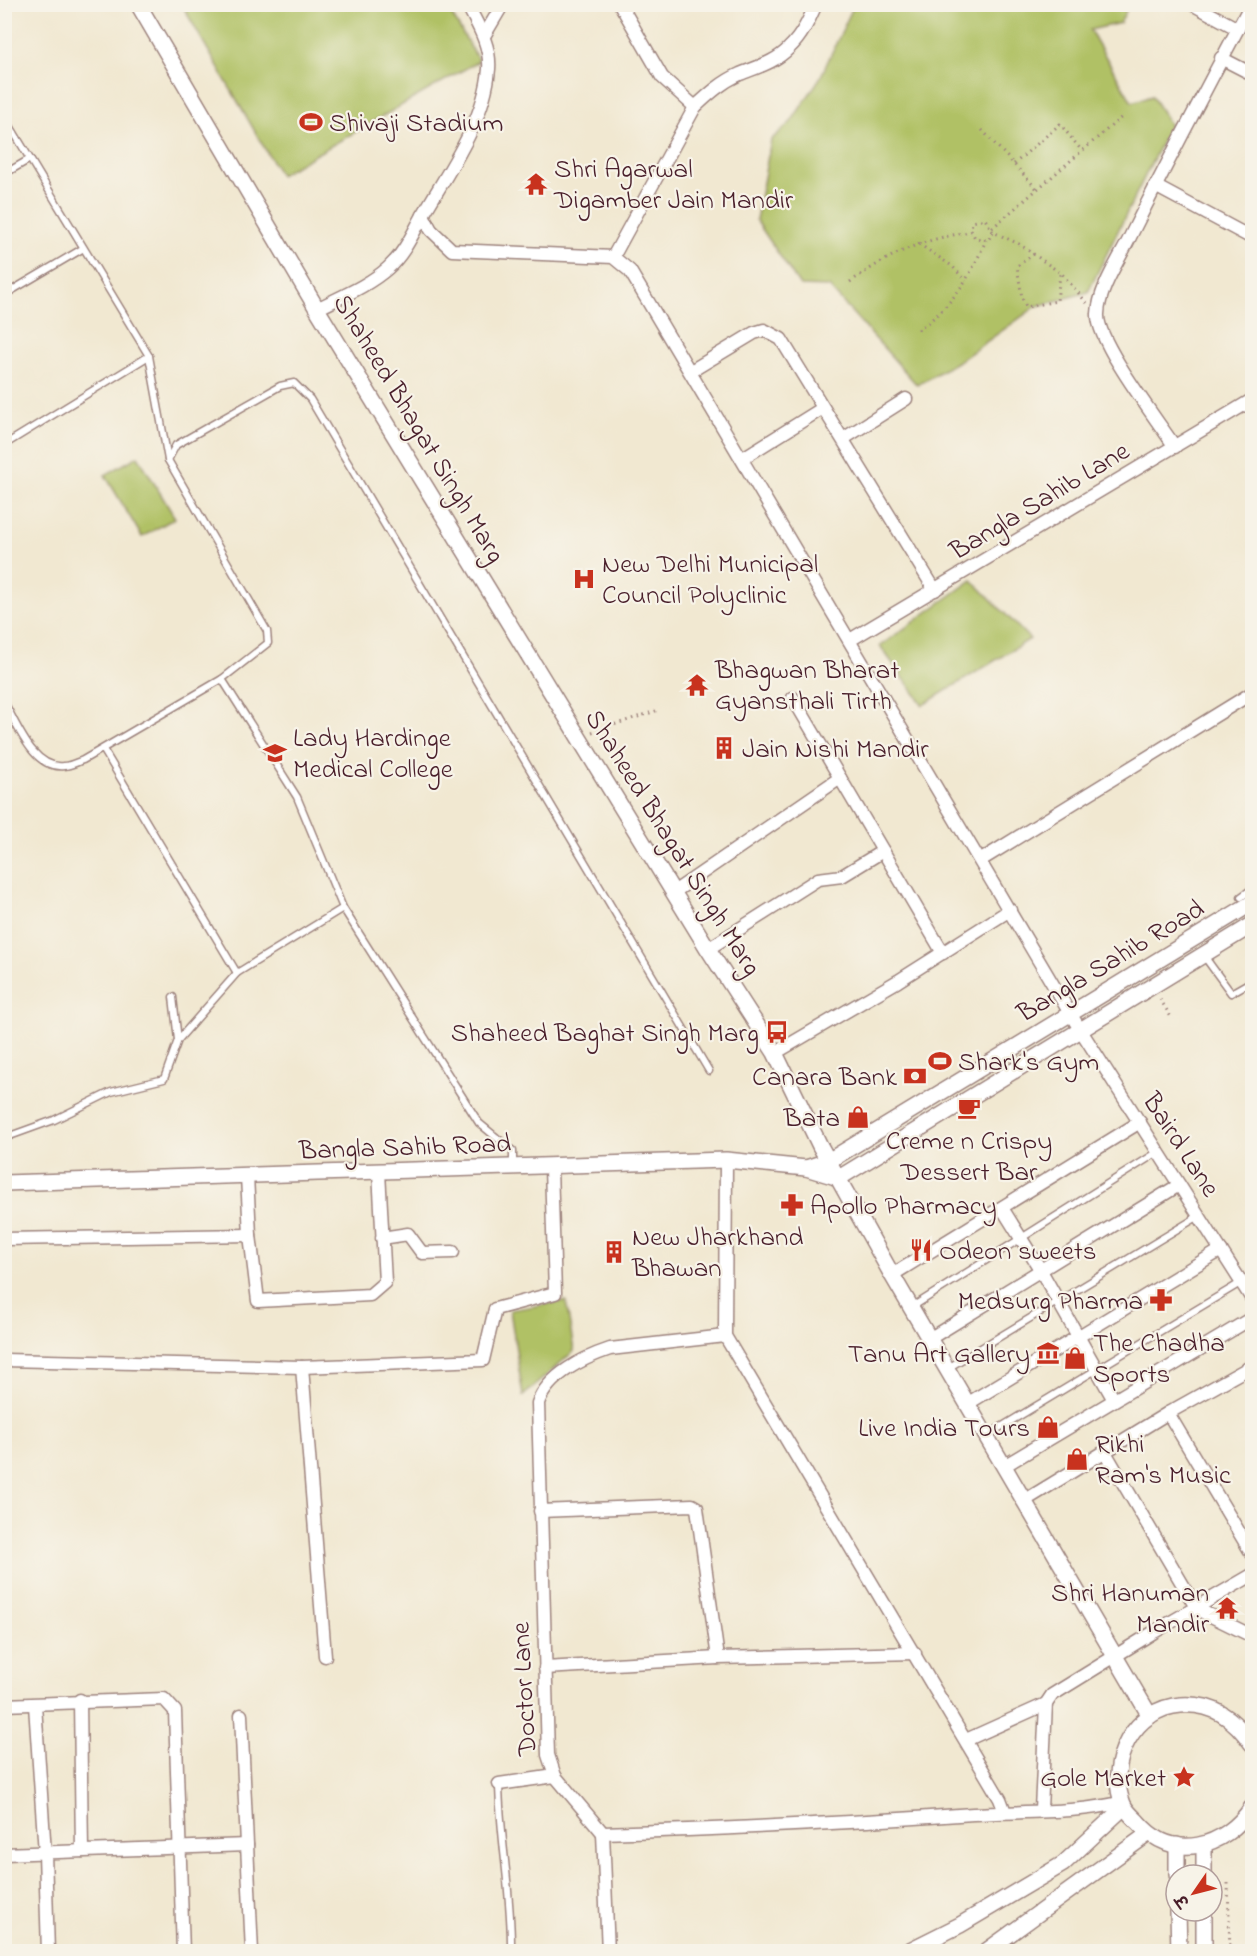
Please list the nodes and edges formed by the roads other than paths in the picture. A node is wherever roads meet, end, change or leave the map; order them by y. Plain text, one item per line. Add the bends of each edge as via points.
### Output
1 (138, 4) edge
2 (467, 4) edge
3 (503, 4) edge
4 (620, 4) edge
5 (816, 4) edge
6 (1192, 4) edge
7 (1251, 4) edge
8 (1238, 29) junction
9 (484, 36) junction
10 (1221, 58) junction
11 (1252, 74) edge
12 (694, 107) junction
13 (4, 116) edge
14 (30, 159) junction
15 (4, 174) edge
16 (1155, 186) junction
17 (423, 215) junction
18 (1252, 238) edge
19 (82, 249) junction
20 (613, 257) junction
21 (4, 295) edge
22 (316, 309) junction
23 (149, 356) junction
24 (691, 370) junction
25 (906, 399) dead end
26 (1252, 400) edge
27 (823, 408) junction
28 (843, 439) junction
29 (4, 445) edge
30 (1175, 447) junction
31 (743, 458) junction
32 (168, 460) junction
33 (935, 590) junction
34 (850, 640) junction
35 (222, 679) junction
36 (1252, 693) edge
37 (792, 698) dead end
38 (4, 702) edge
39 (103, 749) junction
40 (840, 778) junction
41 (883, 851) junction
42 (981, 860) junction
43 (1252, 889) edge
44 (674, 892) junction
45 (1247, 900) edge
46 (343, 908) junction
47 (1010, 910) junction
48 (1252, 926) edge
49 (708, 949) junction
50 (943, 953) junction
51 (1204, 956) junction
52 (237, 973) junction
53 (1252, 981) edge
54 (173, 997) dead end
55 (1071, 1014) junction
56 (1081, 1030) junction
57 (178, 1040) junction
58 (775, 1053) junction
59 (709, 1071) dead end
60 (1140, 1122) junction
61 (4, 1141) edge
62 (1158, 1152) junction
63 (726, 1160) junction
64 (830, 1160) junction
65 (514, 1168) junction
66 (551, 1168) junction
67 (806, 1168) junction
68 (379, 1172) junction
69 (247, 1176) junction
70 (839, 1178) junction
71 (4, 1183) edge
72 (1179, 1185) junction
73 (1002, 1208) junction
74 (1199, 1216) junction
75 (250, 1235) junction
76 (382, 1238) junction
77 (4, 1239) edge
78 (1022, 1240) junction
79 (1221, 1250) junction
80 (453, 1252) dead end
81 (1040, 1269) junction
82 (892, 1275) junction
83 (1242, 1282) junction
84 (1252, 1299) edge
85 (1060, 1303) junction
86 (911, 1308) junction
87 (1252, 1318) edge
88 (1078, 1334) junction
89 (725, 1336) junction
90 (929, 1340) junction
91 (4, 1360) edge
92 (1252, 1366) edge
93 (302, 1367) junction
94 (946, 1369) junction
95 (1098, 1369) junction
96 (1114, 1400) junction
97 (967, 1404) junction
98 (1168, 1413) junction
99 (986, 1436) junction
100 (1105, 1452) junction
101 (1004, 1466) junction
102 (1024, 1501) junction
103 (540, 1511) junction
104 (1252, 1554) edge
105 (1252, 1575) edge
106 (1197, 1609) junction
107 (1252, 1636) edge
108 (915, 1653) junction
109 (325, 1656) dead end
110 (1115, 1657) junction
111 (718, 1658) junction
112 (545, 1668) junction
113 (80, 1700) junction
114 (1046, 1704) junction
115 (4, 1705) edge
116 (35, 1705) junction
117 (241, 1714) dead end
118 (1150, 1716) junction
119 (966, 1740) junction
120 (1252, 1744) edge
121 (555, 1776) junction
122 (499, 1784) joint
123 (1124, 1804) junction
124 (1252, 1807) edge
125 (1041, 1809) junction
126 (1005, 1812) junction
127 (603, 1833) junction
128 (1148, 1833) junction
129 (247, 1845) junction
130 (1177, 1845) junction
131 (1204, 1845) junction
132 (178, 1848) junction
133 (81, 1851) junction
134 (45, 1852) junction
135 (4, 1854) edge
136 (1177, 1863) edge
137 (1204, 1863) edge
138 (1178, 1923) edge
139 (1204, 1923) edge
140 (48, 1952) edge
141 (183, 1952) edge
142 (252, 1952) edge
143 (511, 1952) edge
144 (608, 1952) edge
145 (906, 1952) edge
146 (985, 1952) edge
147 (1179, 1952) edge
148 (1204, 1952) edge

1 - 22 street, Shaheed Bhagat Singh Marg
2 - 9 street
3 - 9 street
4 - 12 street via 662,77
5 - 12 street via 789,49 713,89
6 - 8 street
7 - 8 street
8 - 10 street
9 - 17 street via 489,67 484,99 459,154
10 - 11 street
10 - 16 street
12 - 20 street
13 - 14 lane
14 - 15 lane
14 - 19 lane
16 - 18 street
16 - 30 street via 1104,292 1098,316 1106,342
17 - 20 street via 431,230 452,250
17 - 22 street via 408,244 389,268
19 - 21 lane
19 - 23 lane
20 - 24 street, Baird Lane via 630,271
22 - 44 street, Shaheed Bhagat Singh Marg
23 - 29 lane
23 - 32 lane
24 - 27 street via 764,330 781,339
24 - 31 street, Baird Lane
25 - 28 street
26 - 30 street, Bangla Sahib Lane
27 - 28 street
27 - 31 street
28 - 33 street
30 - 33 street, Bangla Sahib Lane
31 - 34 street, Baird Lane
32 - 35 lane via 267,631 268,643
32 - 59 lane via 176,446 280,386 294,383 310,399
33 - 34 street, Bangla Sahib Lane
34 - 42 street, Baird Lane
35 - 39 lane
35 - 46 lane via 297,796
36 - 42 street
37 - 40 street
38 - 39 lane via 32,750 48,764 64,766
39 - 52 lane
40 - 41 street
40 - 44 street
41 - 49 street via 842,876 818,879
41 - 50 street
42 - 47 street, Baird Lane
43 - 45 lane
44 - 49 street, Shaheed Bhagat Singh Marg
45 - 55 street, Bangla Sahib Road
46 - 52 lane
46 - 65 lane via 479,1123 513,1151
47 - 50 street
47 - 55 street, Baird Lane
48 - 51 street, Bangla Sahib Road
49 - 58 street, Shaheed Bhagat Singh Marg
50 - 58 street
51 - 53 lane via 1231,993
51 - 56 street, Bangla Sahib Road
52 - 57 lane
54 - 57 lane
55 - 56 street, Baird Lane
55 - 64 street, Bangla Sahib Road
56 - 60 street, Baird Lane
56 - 70 street, Bangla Sahib Road
57 - 61 lane via 164,1078 111,1092
58 - 64 street, Shaheed Bhagat Singh Marg
60 - 62 street, Baird Lane
60 - 73 street
62 - 72 street, Baird Lane
62 - 78 lane
63 - 66 street, Bangla Sahib Road
63 - 67 street, Bangla Sahib Road
63 - 89 street
64 - 67 street, Bangla Sahib Road
64 - 70 street, Shaheed Bhagat Singh Marg
65 - 66 street, Bangla Sahib Road
65 - 68 street, Bangla Sahib Road
66 - 93 street via 555,1293 495,1309 483,1360
67 - 70 street, Bangla Sahib Road
68 - 69 street, Bangla Sahib Road
68 - 76 street
69 - 71 street, Bangla Sahib Road
69 - 75 street
70 - 82 street, Shaheed Bhagat Singh Marg
72 - 74 street, Baird Lane
72 - 81 street
73 - 78 street
73 - 82 street
74 - 79 street, Baird Lane
74 - 85 lane
75 - 76 street via 258,1301 370,1295 385,1282
75 - 77 street
76 - 80 street via 408,1234 422,1253
78 - 81 street
78 - 86 lane
79 - 83 street, Baird Lane
79 - 88 street
81 - 85 street
81 - 90 street
82 - 86 street, Shaheed Bhagat Singh Marg
83 - 84 street, Baird Lane
83 - 95 lane
85 - 88 street
85 - 94 lane
86 - 90 street, Shaheed Bhagat Singh Marg
87 - 96 street
88 - 95 street
88 - 97 street
89 - 103 street, Doctor Lane via 610,1349 593,1354 551,1381 538,1403
89 - 108 street
90 - 94 street, Shaheed Bhagat Singh Marg
91 - 93 street
92 - 98 street
93 - 109 street
94 - 97 street, Shaheed Bhagat Singh Marg
95 - 96 street
95 - 99 lane
96 - 101 street
97 - 99 street, Shaheed Bhagat Singh Marg
98 - 100 street
98 - 104 street
99 - 101 street, Shaheed Bhagat Singh Marg
100 - 102 street
100 - 106 street
101 - 102 street, Shaheed Bhagat Singh Marg
102 - 110 street, Shaheed Bhagat Singh Marg
103 - 111 street via 692,1505 697,1508
103 - 112 street, Doctor Lane
105 - 106 street
106 - 107 street
106 - 110 street
108 - 111 street
108 - 119 street
110 - 114 street via 1062,1688
110 - 118 street, Shaheed Bhagat Singh Marg
111 - 112 street
112 - 121 street, Doctor Lane via 548,1755
113 - 116 street
113 - 132 street via 164,1699 170,1703 175,1711
113 - 133 street
114 - 119 street
114 - 125 street
115 - 116 street
116 - 134 street
117 - 129 street
118 - 120 street via 1172,1706 1219,1711 1239,1725
118 - 123 street via 1133,1731 1122,1751 1118,1774
119 - 126 street
121 - 122 street
121 - 127 street, Doctor Lane
122 - 143 lane
123 - 125 street via 1083,1810
123 - 128 street
123 - 145 street via 1063,1864
124 - 131 street via 1241,1824
125 - 126 street
126 - 127 street via 820,1826
127 - 144 street
128 - 130 street
128 - 146 street
129 - 132 street
129 - 142 street
130 - 131 street
130 - 136 street
131 - 137 street
132 - 133 street
132 - 141 street
133 - 134 street
134 - 135 street
134 - 140 street
138 - 147 street
139 - 148 street

